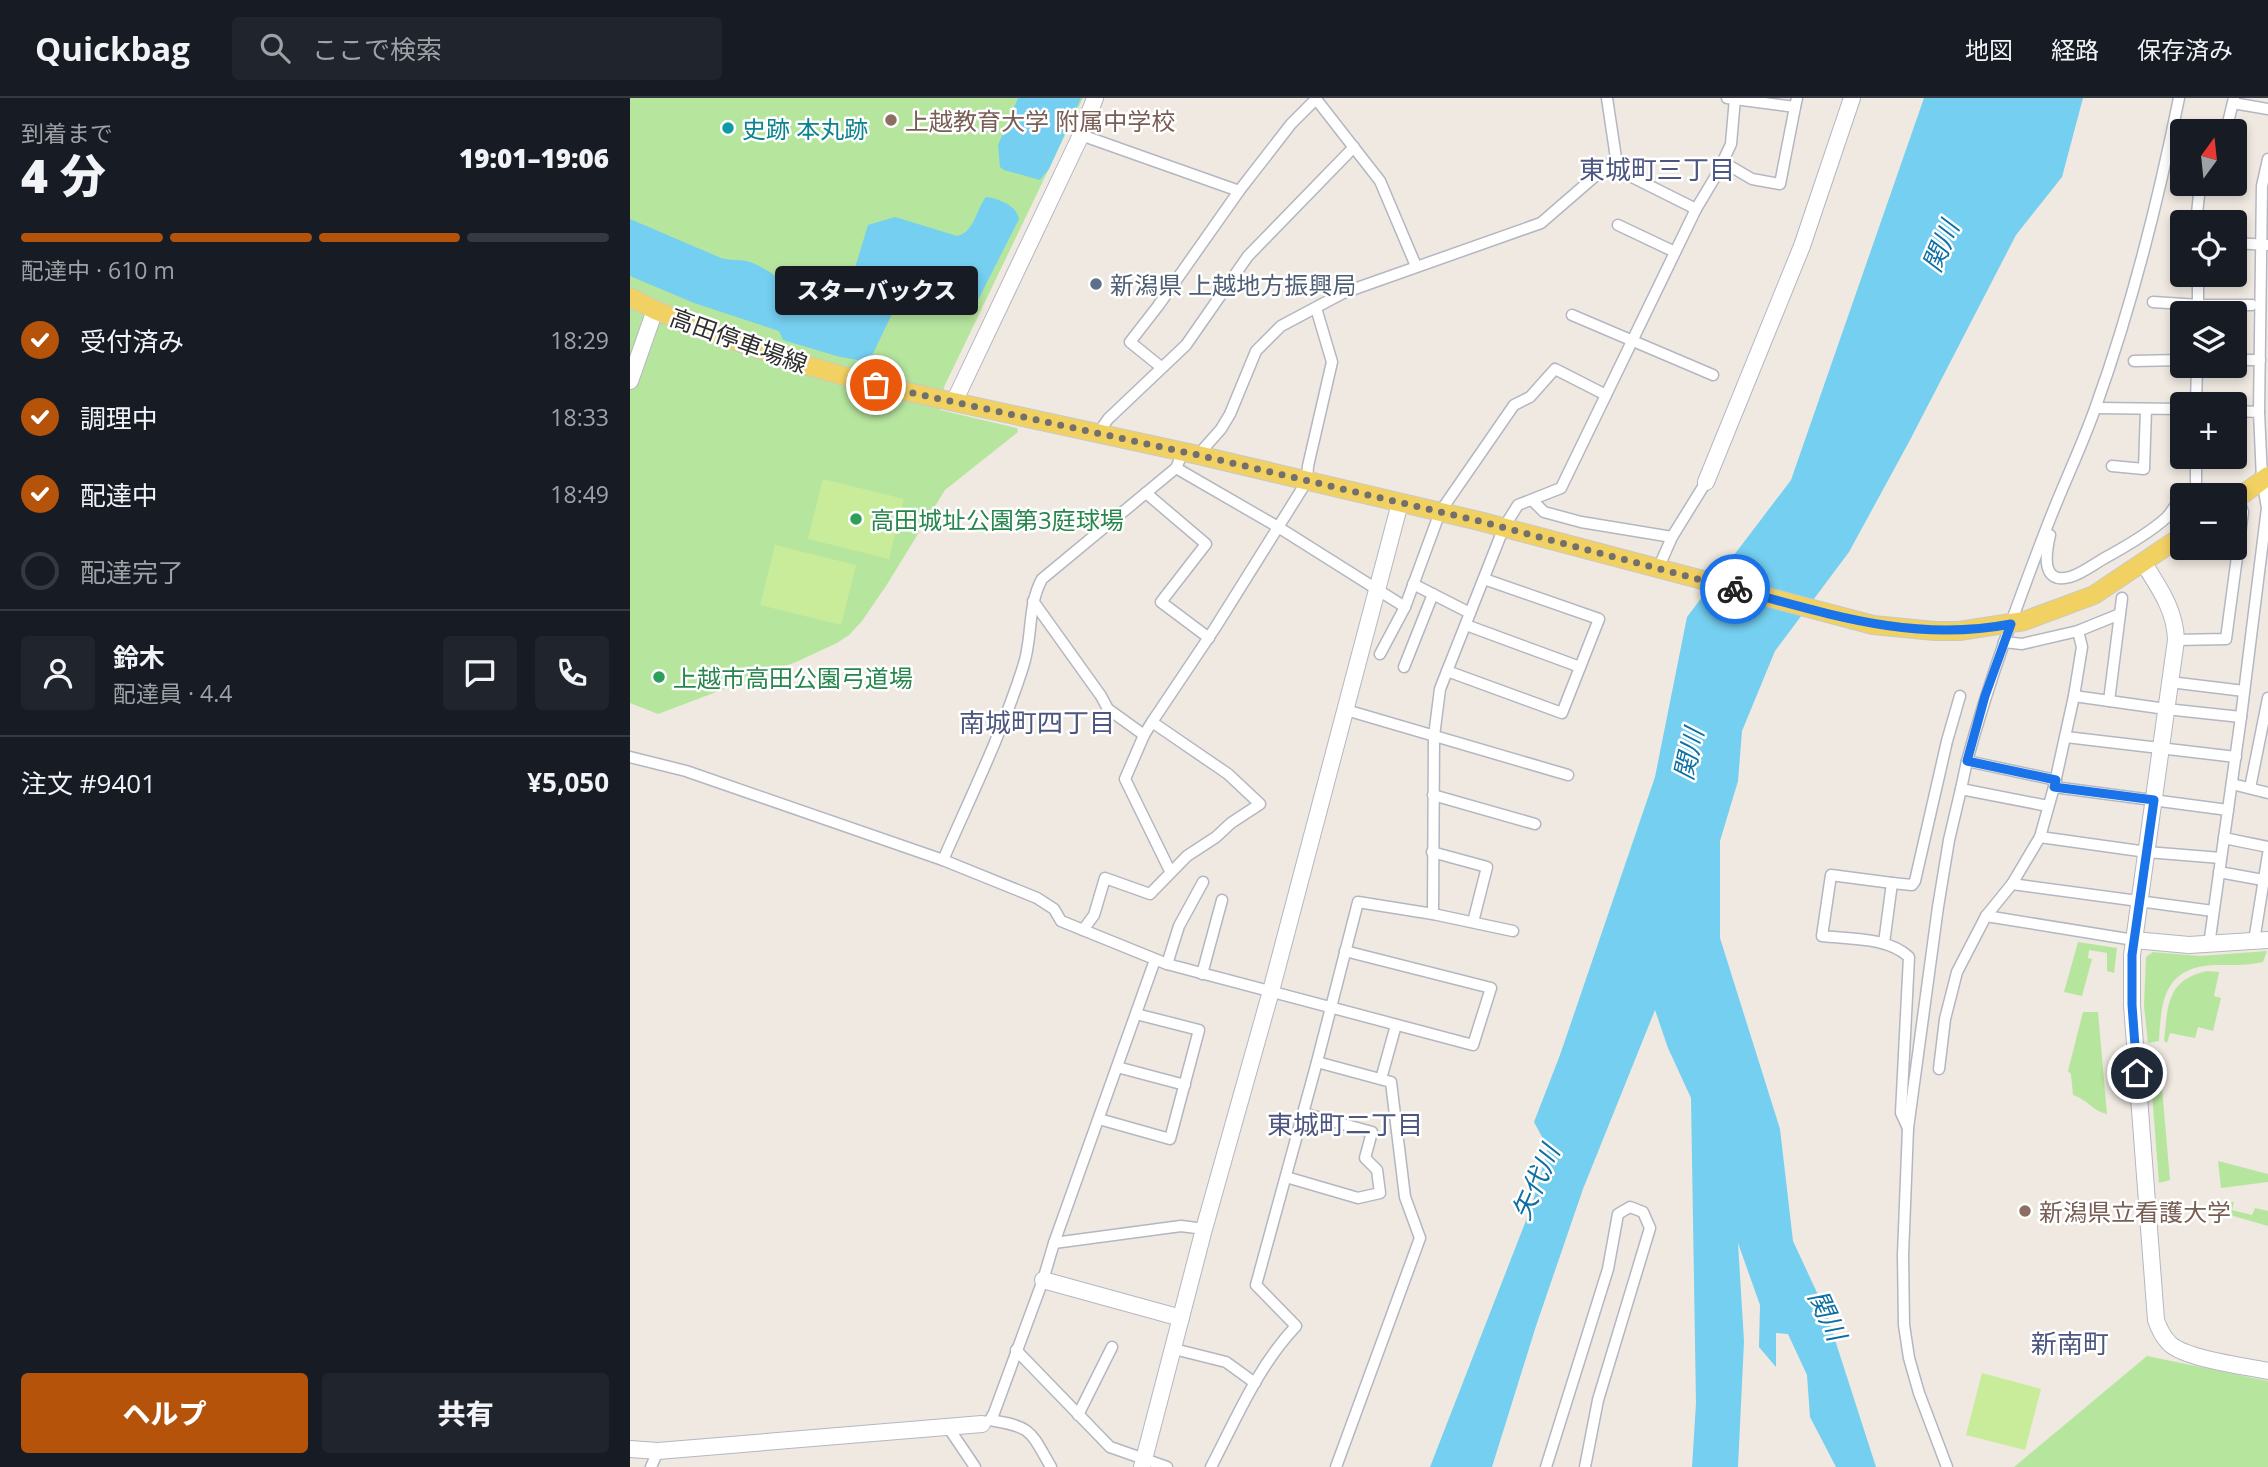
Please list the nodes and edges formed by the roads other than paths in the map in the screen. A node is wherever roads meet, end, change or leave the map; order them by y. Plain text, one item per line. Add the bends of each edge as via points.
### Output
1 (1095, 98) edge
2 (1317, 98) edge
3 (1607, 98) edge
4 (1852, 98) edge
5 (2179, 98) edge
6 (1733, 99) edge
7 (2233, 101) edge
8 (1796, 103) edge
9 (2268, 109) edge
10 (2229, 119) edge
11 (1081, 135) junction
12 (1354, 147) junction
13 (1616, 158) junction
14 (2268, 159) edge
15 (1723, 162) junction
16 (1239, 191) junction
17 (1696, 209) junction
18 (1618, 225) dead end
19 (2247, 244) edge
20 (2265, 245) edge
21 (1675, 252) junction
22 (1416, 266) junction
23 (630, 297) edge
24 (2153, 302) dead end
25 (2170, 305) edge
26 (2247, 305) edge
27 (2252, 305) dead end
28 (1316, 308) junction
29 (655, 310) junction
30 (1572, 315) dead end
31 (1633, 340) junction
32 (2170, 360) edge
33 (2247, 360) edge
34 (2260, 360) junction
35 (2134, 361) dead end
36 (1161, 367) junction
37 (1713, 375) dead end
38 (630, 381) edge
39 (1606, 395) junction
40 (954, 402) junction
41 (2096, 408) junction
42 (2146, 408) junction
43 (2170, 409) edge
44 (2247, 412) edge
45 (2259, 412) junction
46 (1097, 435) junction
47 (1186, 459) junction
48 (2112, 466) dead end
49 (2265, 478) edge
50 (1307, 481) junction
51 (1706, 482) joint
52 (2247, 491) edge
53 (1146, 493) junction
54 (1532, 500) junction
55 (1400, 503) junction
56 (1440, 512) junction
57 (2170, 515) edge
58 (2048, 524) junction
59 (1278, 527) junction
60 (1504, 527) junction
61 (1672, 537) junction
62 (2170, 544) edge
63 (2265, 547) edge
64 (2237, 560) edge
65 (2143, 562) junction
66 (1664, 570) junction
67 (1484, 579) junction
68 (1413, 584) junction
69 (1378, 591) junction
70 (1433, 594) junction
71 (2122, 598) dead end
72 (1033, 601) junction
73 (1405, 607) junction
74 (1470, 613) junction
75 (2120, 614) junction
76 (1466, 625) junction
77 (2006, 630) junction
78 (2078, 631) junction
79 (1209, 638) junction
80 (2176, 640) junction
81 (1380, 654) dead end
82 (1404, 667) dead end
83 (1580, 667) junction
84 (1447, 671) junction
85 (2171, 682) junction
86 (2244, 691) junction
87 (1960, 696) dead end
88 (2074, 696) junction
89 (2268, 698) edge
90 (2109, 701) junction
91 (2166, 709) junction
92 (1346, 710) junction
93 (2241, 718) junction
94 (1152, 722) junction
95 (1144, 735) junction
96 (1434, 736) junction
97 (2066, 737) junction
98 (2161, 748) junction
99 (630, 757) edge
100 (2235, 757) junction
101 (1967, 761) junction
102 (1568, 775) dead end
103 (2055, 783) junction
104 (2232, 784) junction
105 (2250, 788) junction
106 (1961, 789) junction
107 (2268, 793) edge
108 (1433, 795) junction
109 (2154, 800) junction
110 (2048, 806) junction
111 (2228, 810) junction
112 (1535, 824) dead end
113 (2040, 837) junction
114 (2224, 838) junction
115 (2268, 847) edge
116 (1432, 852) junction
117 (2147, 852) junction
118 (2268, 854) edge
119 (2221, 858) junction
120 (943, 860) junction
121 (1170, 872) junction
122 (2219, 872) junction
123 (2263, 880) junction
124 (1203, 882) dead end
125 (1892, 883) junction
126 (2012, 884) junction
127 (1222, 900) dead end
128 (2140, 903) junction
129 (2213, 911) junction
130 (1433, 914) junction
131 (1986, 916) junction
132 (1473, 922) junction
133 (1083, 930) junction
134 (1513, 931) dead end
135 (2134, 940) junction
136 (2261, 941) edge
137 (1884, 943) junction
138 (2209, 945) junction
139 (1345, 951) junction
140 (1155, 960) junction
141 (1167, 964) junction
142 (1202, 974) junction
143 (1271, 992) junction
144 (1330, 1008) junction
145 (1136, 1014) junction
146 (1396, 1025) junction
147 (1317, 1062) junction
148 (1117, 1067) junction
149 (1939, 1069) dead end
150 (1381, 1079) junction
151 (1185, 1085) junction
152 (1303, 1113) junction
153 (1099, 1119) junction
154 (1908, 1128) junction
155 (1286, 1177) junction
156 (1204, 1229) junction
157 (1054, 1243) junction
158 (1043, 1280) junction
159 (1181, 1318) junction
160 (1112, 1348) dead end
161 (1174, 1349) junction
162 (1016, 1350) junction
163 (2268, 1370) edge
164 (1255, 1383) junction
165 (1078, 1415) junction
166 (986, 1422) junction
167 (948, 1426) junction
168 (630, 1448) edge
169 (658, 1451) junction
170 (1143, 1463) edge
171 (651, 1467) edge
172 (975, 1467) edge
173 (1051, 1467) edge
174 (1167, 1467) edge
175 (1211, 1467) edge
176 (1336, 1467) edge
177 (1546, 1467) edge
178 (1586, 1467) edge
179 (1948, 1467) edge

1 - 11 street
2 - 12 street
2 - 16 street
3 - 13 street
4 - 51 street via 1802,246
5 - 41 street via 2148,233
6 - 8 street
6 - 15 street via 1731,144
7 - 9 street
7 - 10 street
8 - 15 street via 1780,184 1752,179
11 - 16 street
11 - 40 street
12 - 22 street via 1380,181
12 - 36 street via 1248,256 1186,345
13 - 17 street via 1626,174
13 - 22 street via 1541,222
14 - 20 street via 2262,186
15 - 17 street
16 - 36 street via 1130,342
17 - 21 street
18 - 21 street
19 - 20 street
20 - 34 street
21 - 31 street
22 - 28 street
23 - 29 main road, 高田停車場線
24 - 25 street
26 - 27 street
28 - 47 street via 1281,326 1261,344 1230,414
28 - 50 street via 1332,362
29 - 38 street
29 - 40 main road, 高田停車場線 via 798,363
30 - 31 street
31 - 37 street
31 - 39 street
32 - 35 street
33 - 34 street
34 - 45 street
36 - 46 street
39 - 54 street via 1561,488
39 - 56 street via 1555,369 1530,397 1514,405
40 - 46 main road, 高田停車場線
41 - 42 street
41 - 58 street
42 - 43 street
42 - 48 street via 2144,469
44 - 45 street
45 - 49 street
46 - 47 main road, 高田停車場線
47 - 50 main road, 高田停車場線
47 - 53 street
47 - 59 street
49 - 52 main road
49 - 63 street
50 - 55 main road, 高田停車場線
50 - 59 street
51 - 61 street
53 - 72 street via 1042,579
53 - 79 street via 1206,544 1161,602
54 - 60 street via 1518,505
54 - 61 street via 1544,512 1581,522
55 - 56 main road, 高田停車場線
55 - 69 street
56 - 60 main road, 高田停車場線
56 - 68 street
57 - 58 street via 2068,578 2049,570
58 - 77 street
59 - 69 street
59 - 79 street
60 - 66 main road, 高田停車場線
60 - 67 street
61 - 66 street
62 - 65 main road, 高田停車場線
63 - 86 street
64 - 80 street via 2227,639
65 - 77 main road, 高田停車場線 via 2094,596
65 - 80 street via 2167,600
66 - 77 main road, 高田停車場線 via 1873,625 1935,631
67 - 74 street
67 - 83 street via 1599,619
68 - 70 street
68 - 73 street
69 - 73 street
69 - 92 street
70 - 74 street
70 - 82 street
71 - 75 street
72 - 95 street via 1108,709
72 - 120 street via 1026,661 1015,693
73 - 81 street
74 - 76 street
75 - 78 street
75 - 90 street
76 - 83 street
76 - 84 street
77 - 78 street via 2022,644
77 - 101 street
78 - 88 street via 2082,647
79 - 94 street
80 - 85 street
83 - 84 street via 1562,713
84 - 96 street
85 - 86 street
85 - 91 street
86 - 93 street
87 - 125 street via 1915,881 1912,885
88 - 90 street
88 - 97 street
89 - 105 street
90 - 91 street
91 - 93 street
91 - 98 street
92 - 96 street
92 - 143 street
93 - 100 street
94 - 95 street
94 - 121 street via 1228,774 1260,804
95 - 121 street via 1125,779
96 - 102 street
96 - 108 street
97 - 98 street
97 - 103 street
98 - 100 street
98 - 109 street
99 - 120 street via 686,771
100 - 104 street
101 - 103 street
101 - 106 street
103 - 109 street
103 - 110 street
104 - 105 street
104 - 111 street
105 - 107 street
106 - 110 street
106 - 154 street via 1938,907
108 - 112 street
108 - 116 street
109 - 111 street
109 - 117 street
110 - 113 street
111 - 114 street
113 - 117 street
113 - 126 street
114 - 115 street
114 - 119 street
116 - 130 street
116 - 132 street via 1487,867
117 - 119 street
117 - 128 street
118 - 123 street
119 - 122 street
120 - 133 street via 1037,898 1054,909 1061,921
121 - 133 street via 1150,894 1105,878 1094,915
122 - 123 street
122 - 129 street
123 - 136 street
124 - 141 street via 1179,926
125 - 137 street
125 - 137 street via 1831,875 1822,936
126 - 128 street
126 - 131 street
127 - 142 street
128 - 129 street
128 - 135 street
129 - 138 street
130 - 132 street
130 - 139 street via 1358,902
131 - 135 street
131 - 149 street via 1957,972
132 - 134 street
133 - 140 street
135 - 138 street
135 - 163 street via 2132,1005 2156,1320 2162,1334 2184,1353
136 - 138 street
137 - 154 street via 1909,957 1901,1113
139 - 144 street
139 - 146 street via 1491,988 1474,1045
140 - 141 street
140 - 145 street
141 - 142 street
142 - 143 street
143 - 144 street
143 - 156 street
144 - 146 street
144 - 147 street
145 - 148 street
145 - 151 street via 1199,1030
146 - 150 street
147 - 150 street
147 - 152 street
148 - 151 street
148 - 153 street
150 - 176 street via 1391,1082 1405,1197 1419,1238
151 - 153 street via 1170,1139
152 - 155 street
152 - 155 street via 1372,1132 1365,1158 1377,1170 1380,1193 1358,1198
153 - 157 street
154 - 179 street via 1905,1325 1919,1393
155 - 164 street via 1256,1285 1296,1326
156 - 157 street via 1181,1226
156 - 159 street
157 - 158 street
158 - 159 street
158 - 162 street
159 - 161 street
160 - 165 street
161 - 164 street via 1226,1362
161 - 170 street
162 - 165 street
162 - 166 street
164 - 175 street
165 - 170 street via 1110,1447
166 - 167 street
166 - 173 street via 1026,1429
167 - 169 street
167 - 172 street
168 - 169 street
169 - 171 street
170 - 174 street
177 - 178 street via 1608,1269 1618,1214 1630,1207 1643,1212 1650,1228 1598,1400

